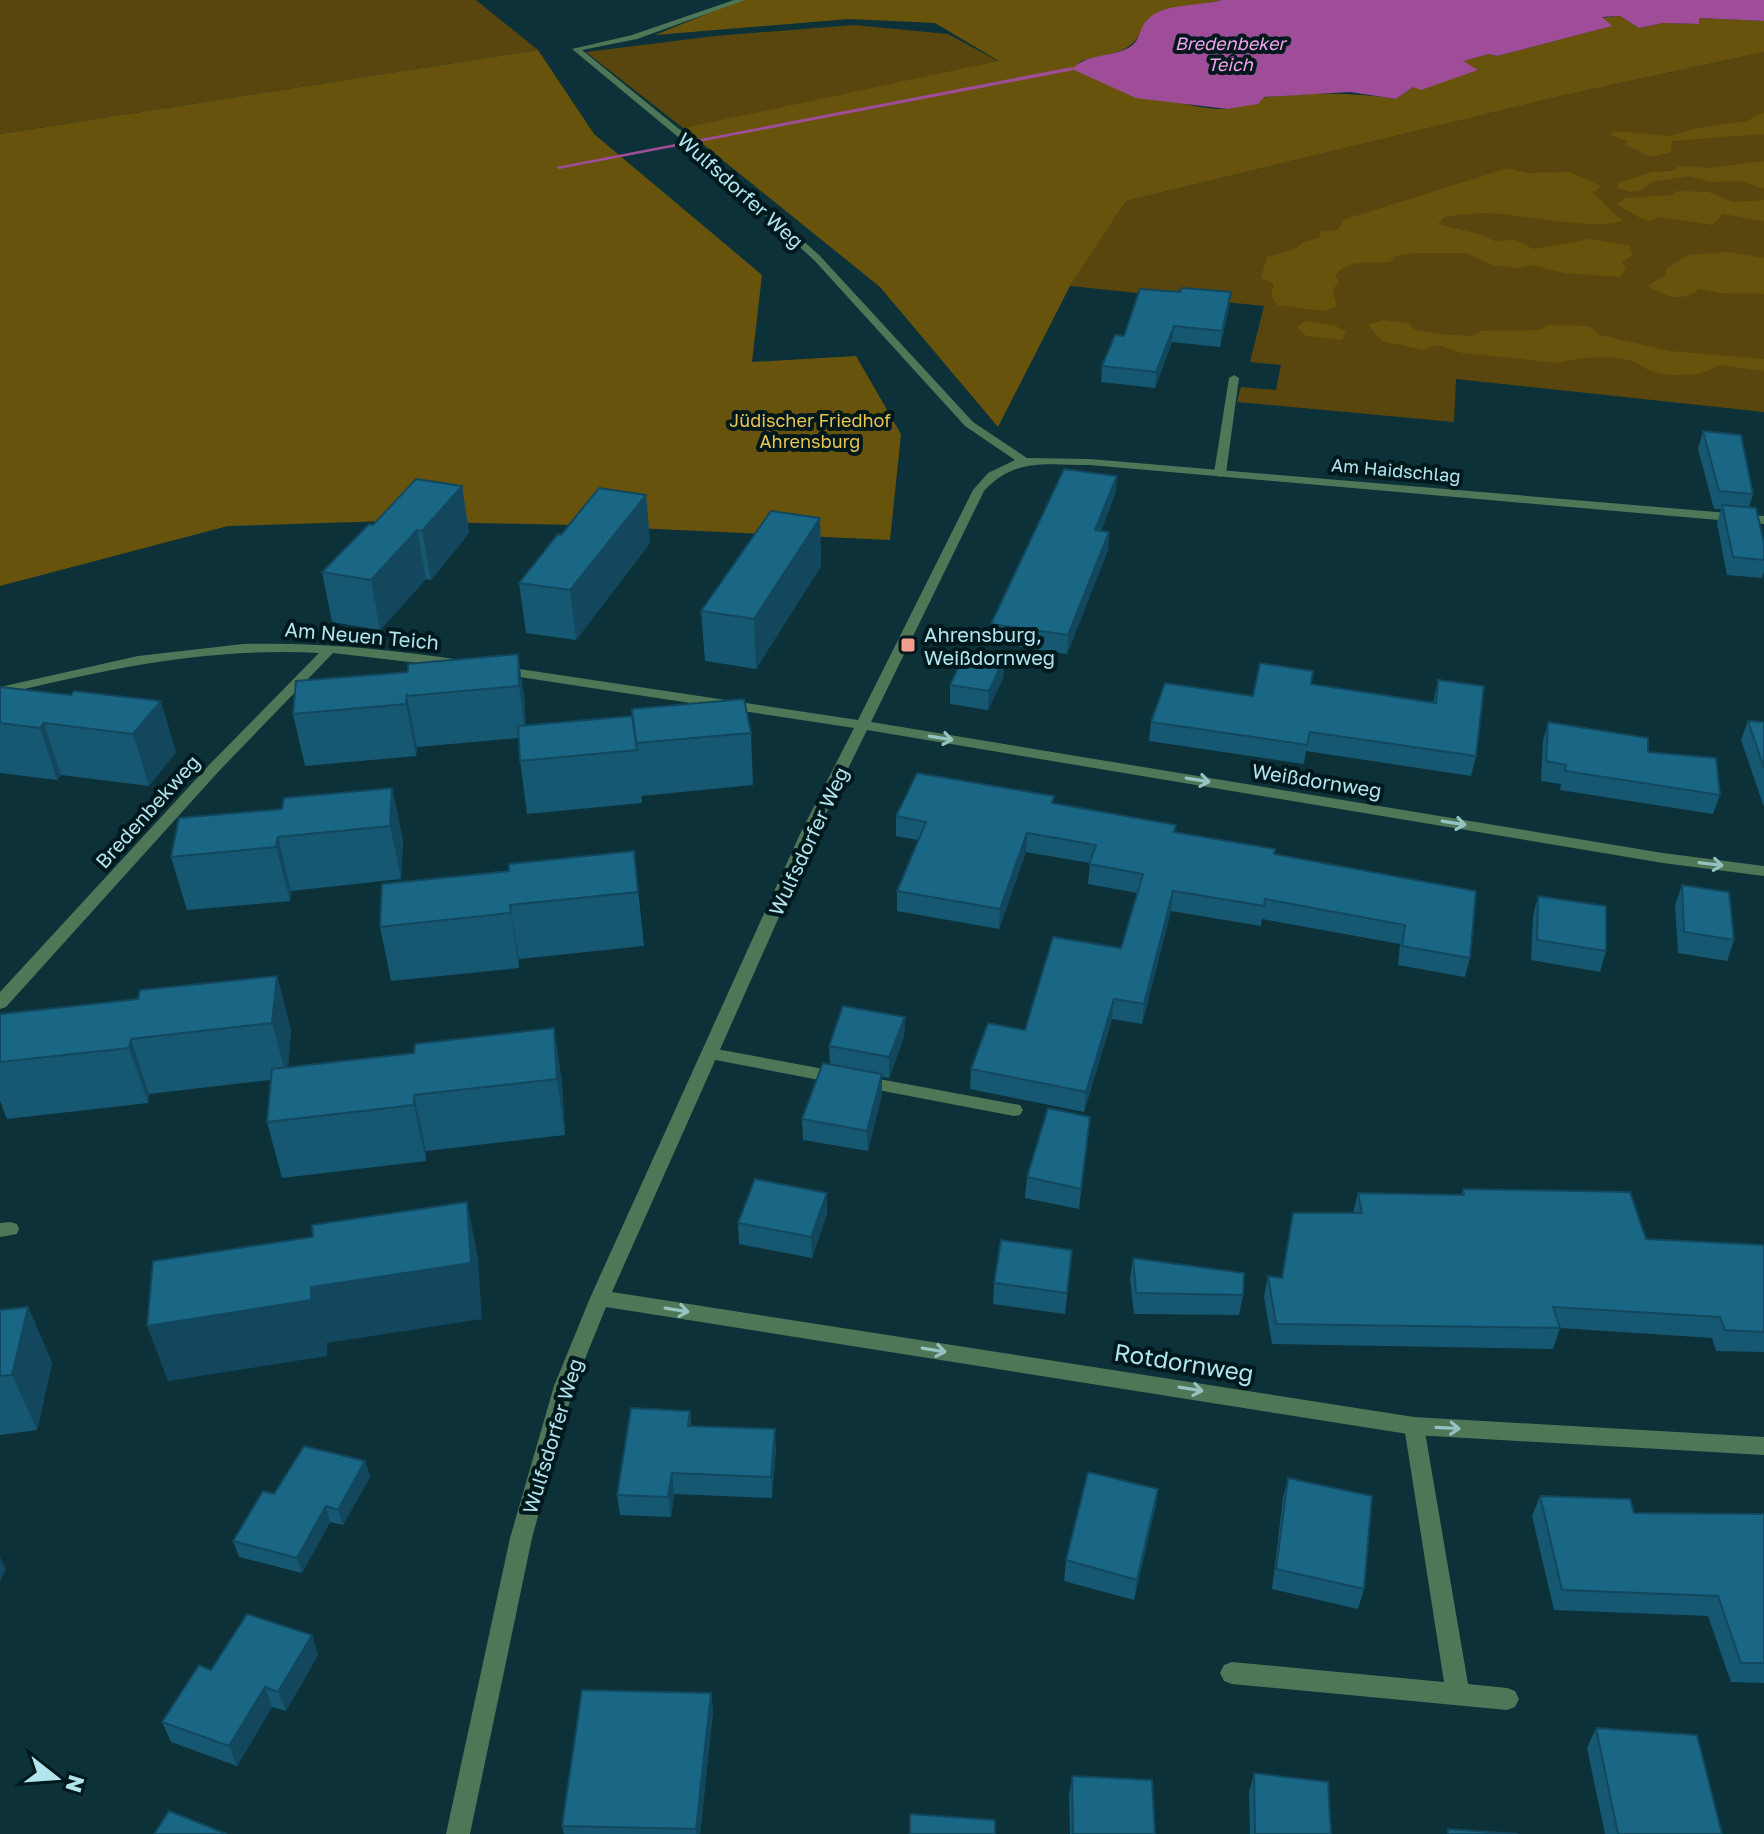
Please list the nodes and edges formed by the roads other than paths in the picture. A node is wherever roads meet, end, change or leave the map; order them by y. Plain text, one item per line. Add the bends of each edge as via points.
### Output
1 (741, 0) edge
2 (1234, 378) dead end
3 (1024, 461) junction
4 (1220, 473) junction
5 (1764, 520) edge
6 (329, 650) junction
7 (470, 665) edge
8 (485, 668) edge
9 (0, 691) edge
10 (864, 725) junction
11 (1764, 871) edge
12 (0, 1003) edge
13 (711, 1054) junction
14 (1014, 1110) dead end
15 (600, 1298) junction
16 (1414, 1426) junction
17 (1764, 1446) edge
18 (1232, 1673) dead end
19 (1458, 1695) junction
20 (1507, 1699) dead end
21 (458, 1834) edge

1 - 3 street, Wulfsdorfer Weg via 634,37 576,49 686,139 817,258 969,424
2 - 4 street
3 - 4 street, Am Haidschlag
3 - 10 street, Wulfsdorfer Weg via 992,475 979,490
4 - 5 street, Am Haidschlag
6 - 7 street, Am Neuen Teich
6 - 9 street, Am Neuen Teich via 277,647 177,655
6 - 12 street, Bredenbekweg
8 - 10 street
10 -> 11 street, Weißdornweg
10 - 13 street, Wulfsdorfer Weg via 808,834
13 - 14 street
13 - 15 street, Wulfsdorfer Weg
15 -> 16 street, Rotdornweg
15 - 21 street, Wulfsdorfer Weg via 564,1386 521,1538
16 -> 17 street, Rotdornweg
16 - 19 street
18 - 19 street
19 - 20 street

